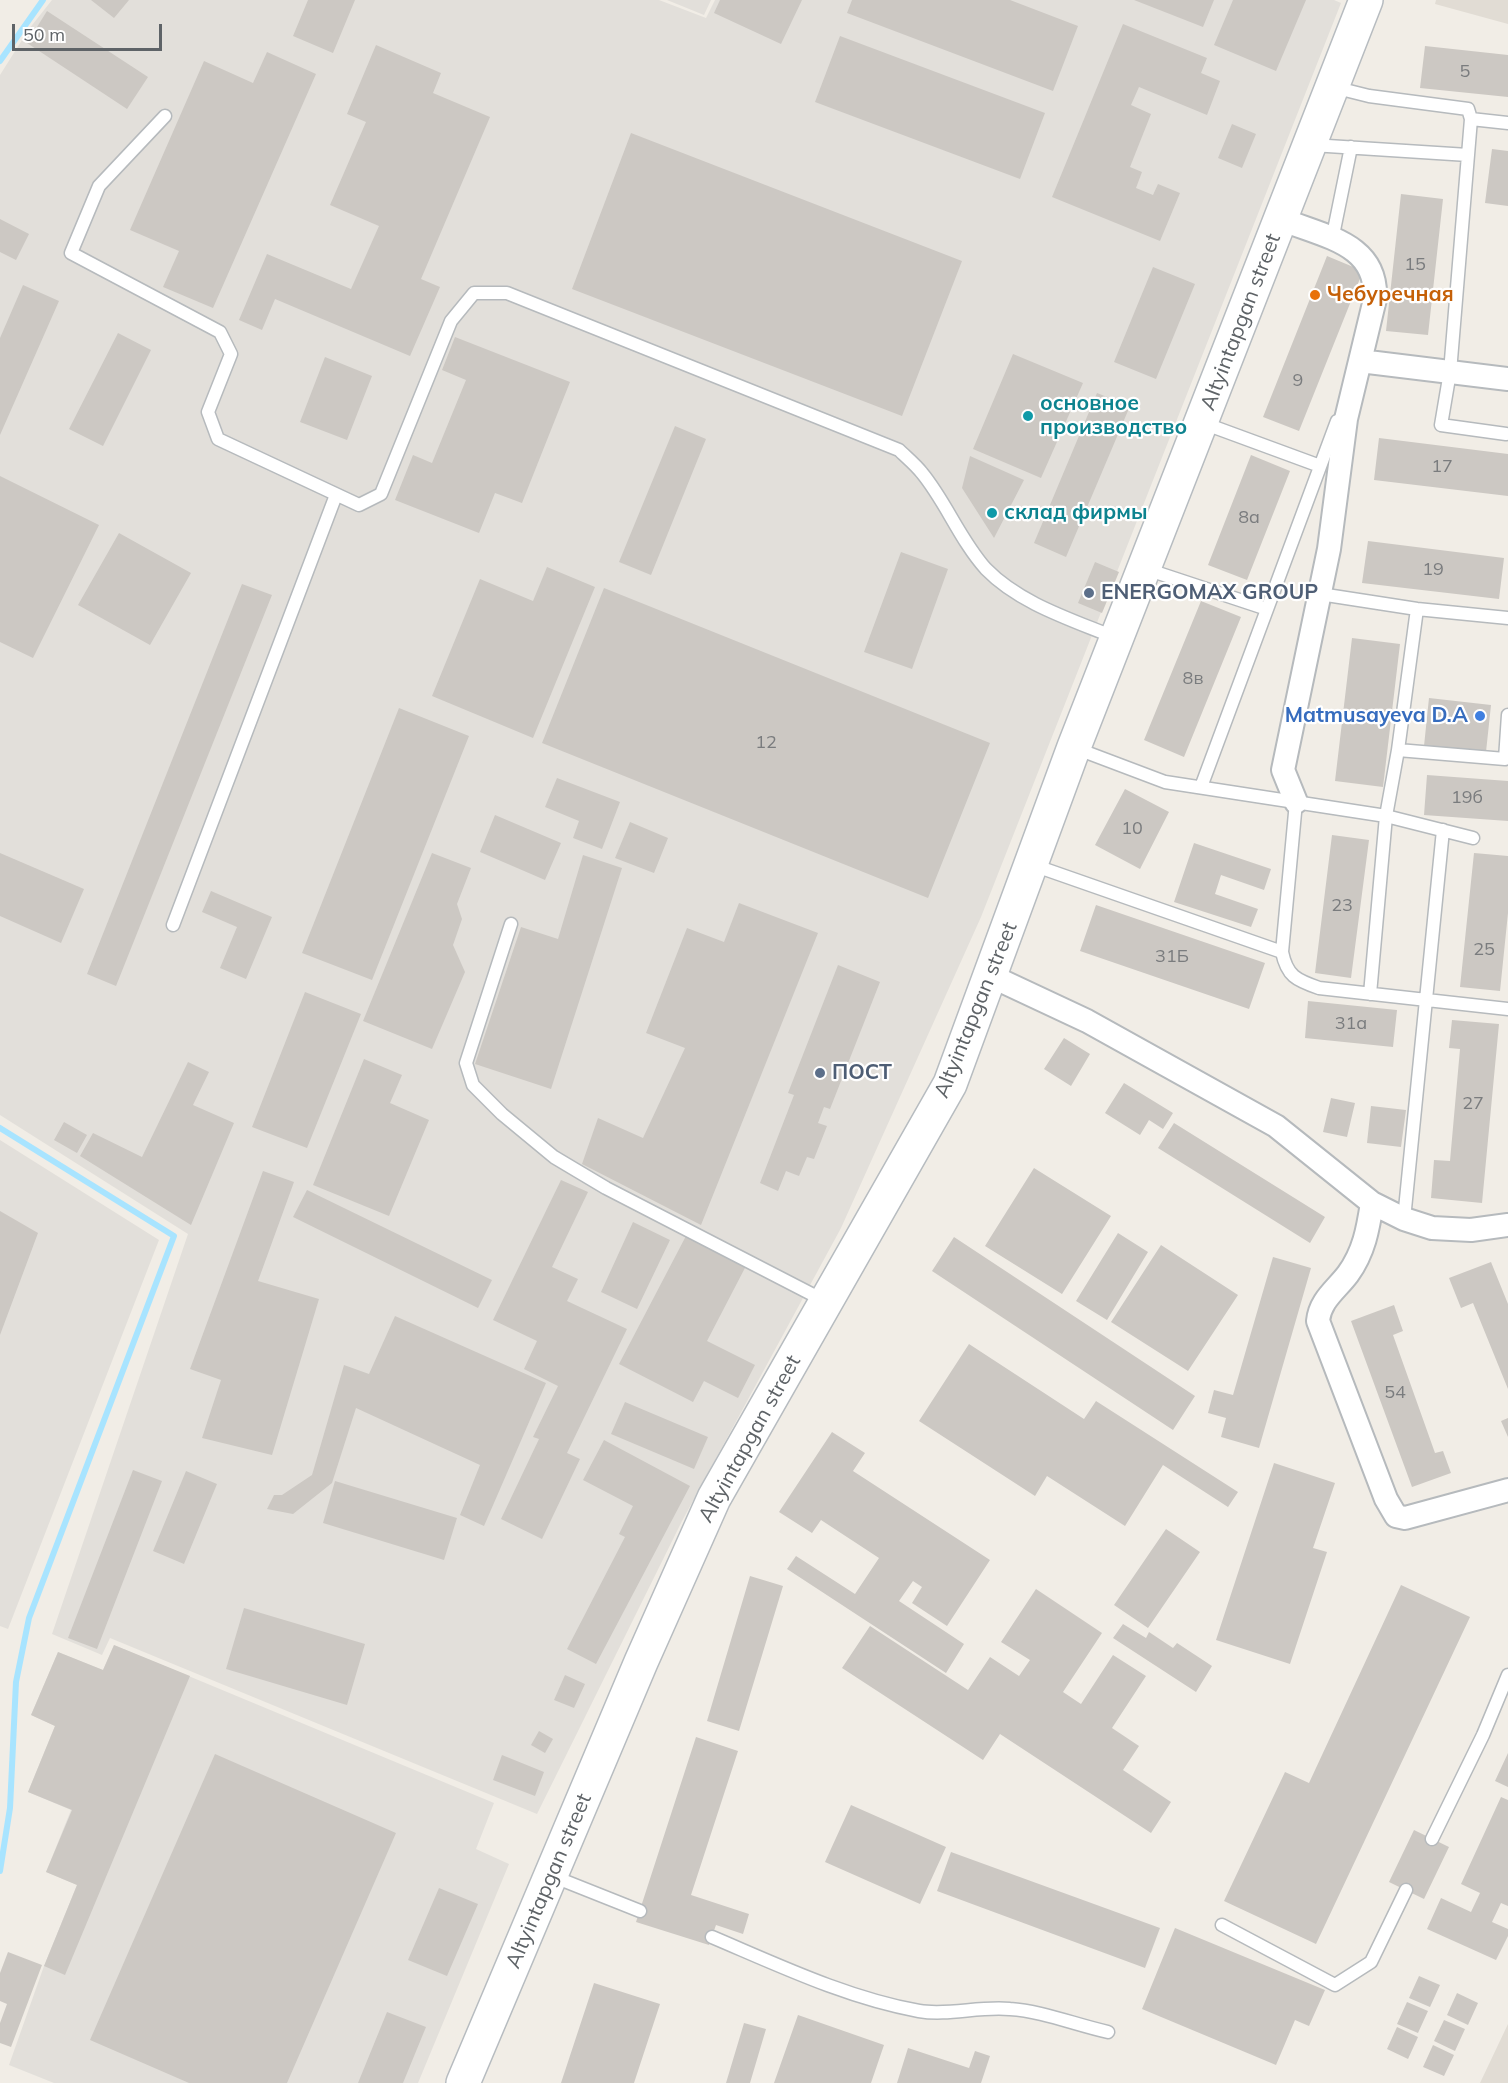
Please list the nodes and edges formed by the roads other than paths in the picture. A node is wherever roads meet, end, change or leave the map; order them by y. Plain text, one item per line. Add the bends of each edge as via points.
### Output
1 (1366, 0) edge
2 (1332, 87) junction
3 (165, 116) dead end
4 (1471, 119) junction
5 (1508, 123) edge
6 (1310, 145) junction
7 (1352, 147) junction
8 (1468, 155) junction
9 (1281, 219) junction
10 (1332, 240) junction
11 (1360, 362) junction
12 (1450, 372) junction
13 (1508, 379) edge
14 (1347, 419) junction
15 (1202, 422) junction
16 (1506, 434) dead end
17 (1320, 466) junction
18 (336, 495) junction
19 (1145, 568) junction
20 (1320, 594) junction
21 (1267, 609) junction
22 (1417, 609) junction
23 (1508, 618) edge
24 (1118, 638) junction
25 (1508, 716) edge
26 (1074, 747) junction
27 (1398, 750) junction
28 (1201, 787) junction
29 (1296, 802) junction
30 (1386, 816) junction
31 (1443, 830) junction
32 (1473, 838) dead end
33 (1032, 865) junction
34 (511, 924) dead end
35 (173, 925) dead end
36 (1282, 952) junction
37 (992, 976) junction
38 (1370, 994) junction
39 (1428, 1000) junction
40 (1508, 1009) edge
41 (1372, 1203) junction
42 (1404, 1219) junction
43 (1508, 1225) edge
44 (826, 1301) junction
45 (1508, 1490) edge
46 (1508, 1675) edge
47 (1432, 1839) dead end
48 (551, 1875) junction
49 (1406, 1890) dead end
50 (640, 1911) dead end
51 (1222, 1925) dead end
52 (712, 1936) dead end
53 (1108, 2032) dead end
54 (464, 2083) edge

1 - 2 street, Altyintapgan street
2 - 4 lane via 1369,96 1462,107 1468,109
2 - 6 street, Altyintapgan street
3 - 18 lane via 99,186 71,253 220,332 231,354 208,412 218,439
4 - 5 lane
4 - 8 lane
6 - 7 lane
6 - 9 street, Altyintapgan street
7 - 8 lane
7 - 10 lane
8 - 12 lane
9 - 10 street
9 - 15 street, Altyintapgan street
10 - 11 street via 1357,250 1370,264 1376,281
11 - 12 street
11 - 14 street
12 - 13 street
12 - 16 lane via 1441,425
14 - 17 lane via 1337,421
14 - 20 street
15 - 17 lane
15 - 19 street, Altyintapgan street
17 - 21 lane
18 - 24 lane via 359,505 381,494 451,321 474,293 507,293 899,450 923,473 958,531 987,569 1043,607
18 - 35 lane
19 - 21 lane
19 - 24 street, Altyintapgan street
20 - 22 lane
20 - 29 street via 1283,770
21 - 28 lane
22 - 23 lane
22 - 27 lane
24 - 26 street, Altyintapgan street
25 - 27 lane via 1505,759
26 - 28 lane via 1165,782
26 - 33 street, Altyintapgan street
27 - 30 lane
28 - 29 lane
29 - 30 lane
29 - 36 lane
30 - 31 lane
30 - 38 lane
31 - 32 lane
31 - 39 lane
33 - 36 lane
33 - 37 street, Altyintapgan street
34 - 44 lane via 466,1063 473,1085 554,1156 606,1188
36 - 38 lane via 1285,969 1300,982
37 - 41 street via 1087,1021 1276,1126
37 - 44 street, Altyintapgan street via 950,1084
38 - 39 lane
39 - 40 lane
39 - 42 lane
41 - 42 street
41 - 45 street via 1367,1239 1348,1273 1319,1310 1318,1321 1386,1499 1396,1516 1405,1518
42 - 43 street via 1432,1228 1471,1230
44 - 48 street, Altyintapgan street via 714,1498
46 - 47 lane
48 - 50 lane
48 - 54 street, Altyintapgan street
49 - 51 lane via 1371,1962 1335,1985
52 - 53 lane via 873,2000 917,2011 937,2014 958,2009 1011,2009

